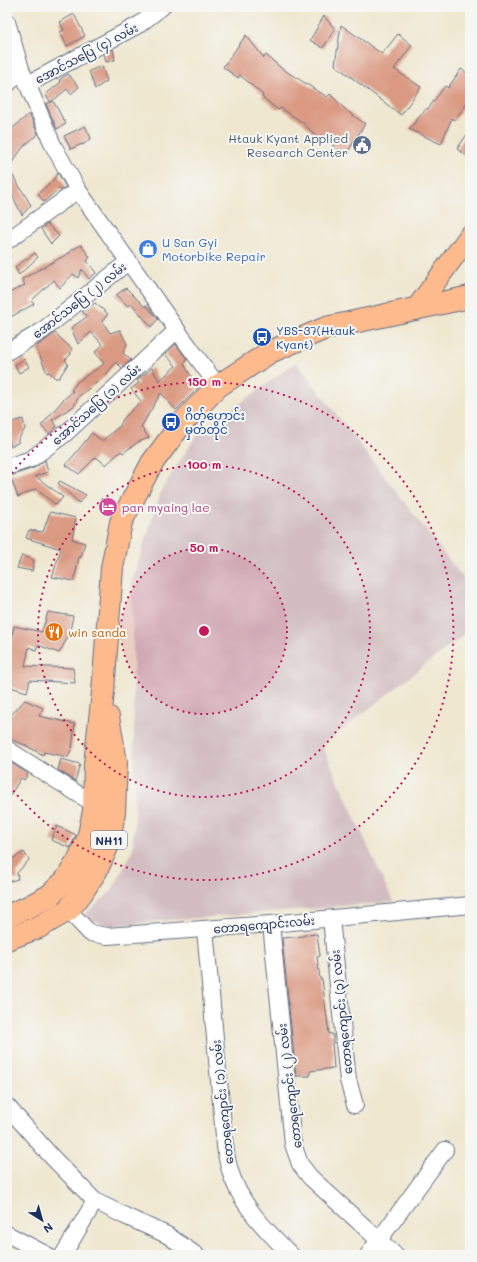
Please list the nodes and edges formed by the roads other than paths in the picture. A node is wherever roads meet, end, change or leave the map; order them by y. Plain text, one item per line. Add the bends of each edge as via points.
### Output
1 (162, 7) edge
2 (7, 22) edge
3 (25, 77) junction
4 (7, 85) edge
5 (78, 190) junction
6 (470, 235) edge
7 (7, 241) edge
8 (130, 261) junction
9 (470, 297) edge
10 (415, 310) junction
11 (177, 330) junction
12 (7, 352) edge
13 (218, 386) junction
14 (7, 467) edge
15 (103, 692) junction
16 (7, 749) edge
17 (94, 804) junction
18 (470, 906) edge
19 (68, 910) junction
20 (7, 916) edge
21 (331, 919) junction
22 (271, 924) junction
23 (205, 929) junction
24 (7, 939) edge
25 (355, 1105) dead end
26 (7, 1106) edge
27 (445, 1150) dead end
28 (95, 1201) junction
29 (7, 1234) edge
30 (379, 1240) junction
31 (47, 1255) edge
32 (63, 1255) edge
33 (196, 1255) edge
34 (291, 1255) edge
35 (368, 1255) edge
36 (395, 1255) edge

1 - 3 street, အောင်သပြေ (၄) လမ်း via 140,24
2 - 3 street
3 - 4 street, အောင်သပြေ (၄) လမ်း
3 - 5 street via 53,145
5 - 7 street
5 - 8 street
6 - 10 main road
8 - 11 street
8 - 12 street, အောင်သပြေ (၂) လမ်း via 42,331
9 - 10 highway, NH11
10 - 13 highway, NH11 via 326,328 270,352
11 - 13 street
11 - 14 street, အောင်သပြေ (၁) လမ်း via 66,433 32,459
13 - 15 highway, NH11 via 182,423 152,464 121,522 112,568
15 - 17 highway, NH11 via 95,764
15 - 19 highway, NH11 via 116,762 114,813 108,845 96,871
16 - 17 street
17 - 20 highway, NH11 via 88,839 65,881 49,896
18 - 21 street, တောရကျောင်းလမ်း
19 - 23 street, တောရကျောင်းလမ်း via 90,933 108,936
19 - 24 highway, NH11 via 39,927
21 - 22 street, တောရကျောင်းလမ်း
21 - 25 street, တောရကျောင်း (၃) လမ်း via 348,1080
22 - 23 street, တောရကျောင်းလမ်း
22 - 30 street, တောရကျောင်း (၂) လမ်း via 293,1144 300,1164 310,1177
23 - 34 street, တောရကျောင်း (၁) လမ်း via 229,1168 247,1207
26 - 28 street via 50,1156
27 - 30 street
28 - 32 street
28 - 33 street via 167,1234
29 - 31 street
30 - 35 street
30 - 36 street, တောရကျောင်း (၂) လမ်း

